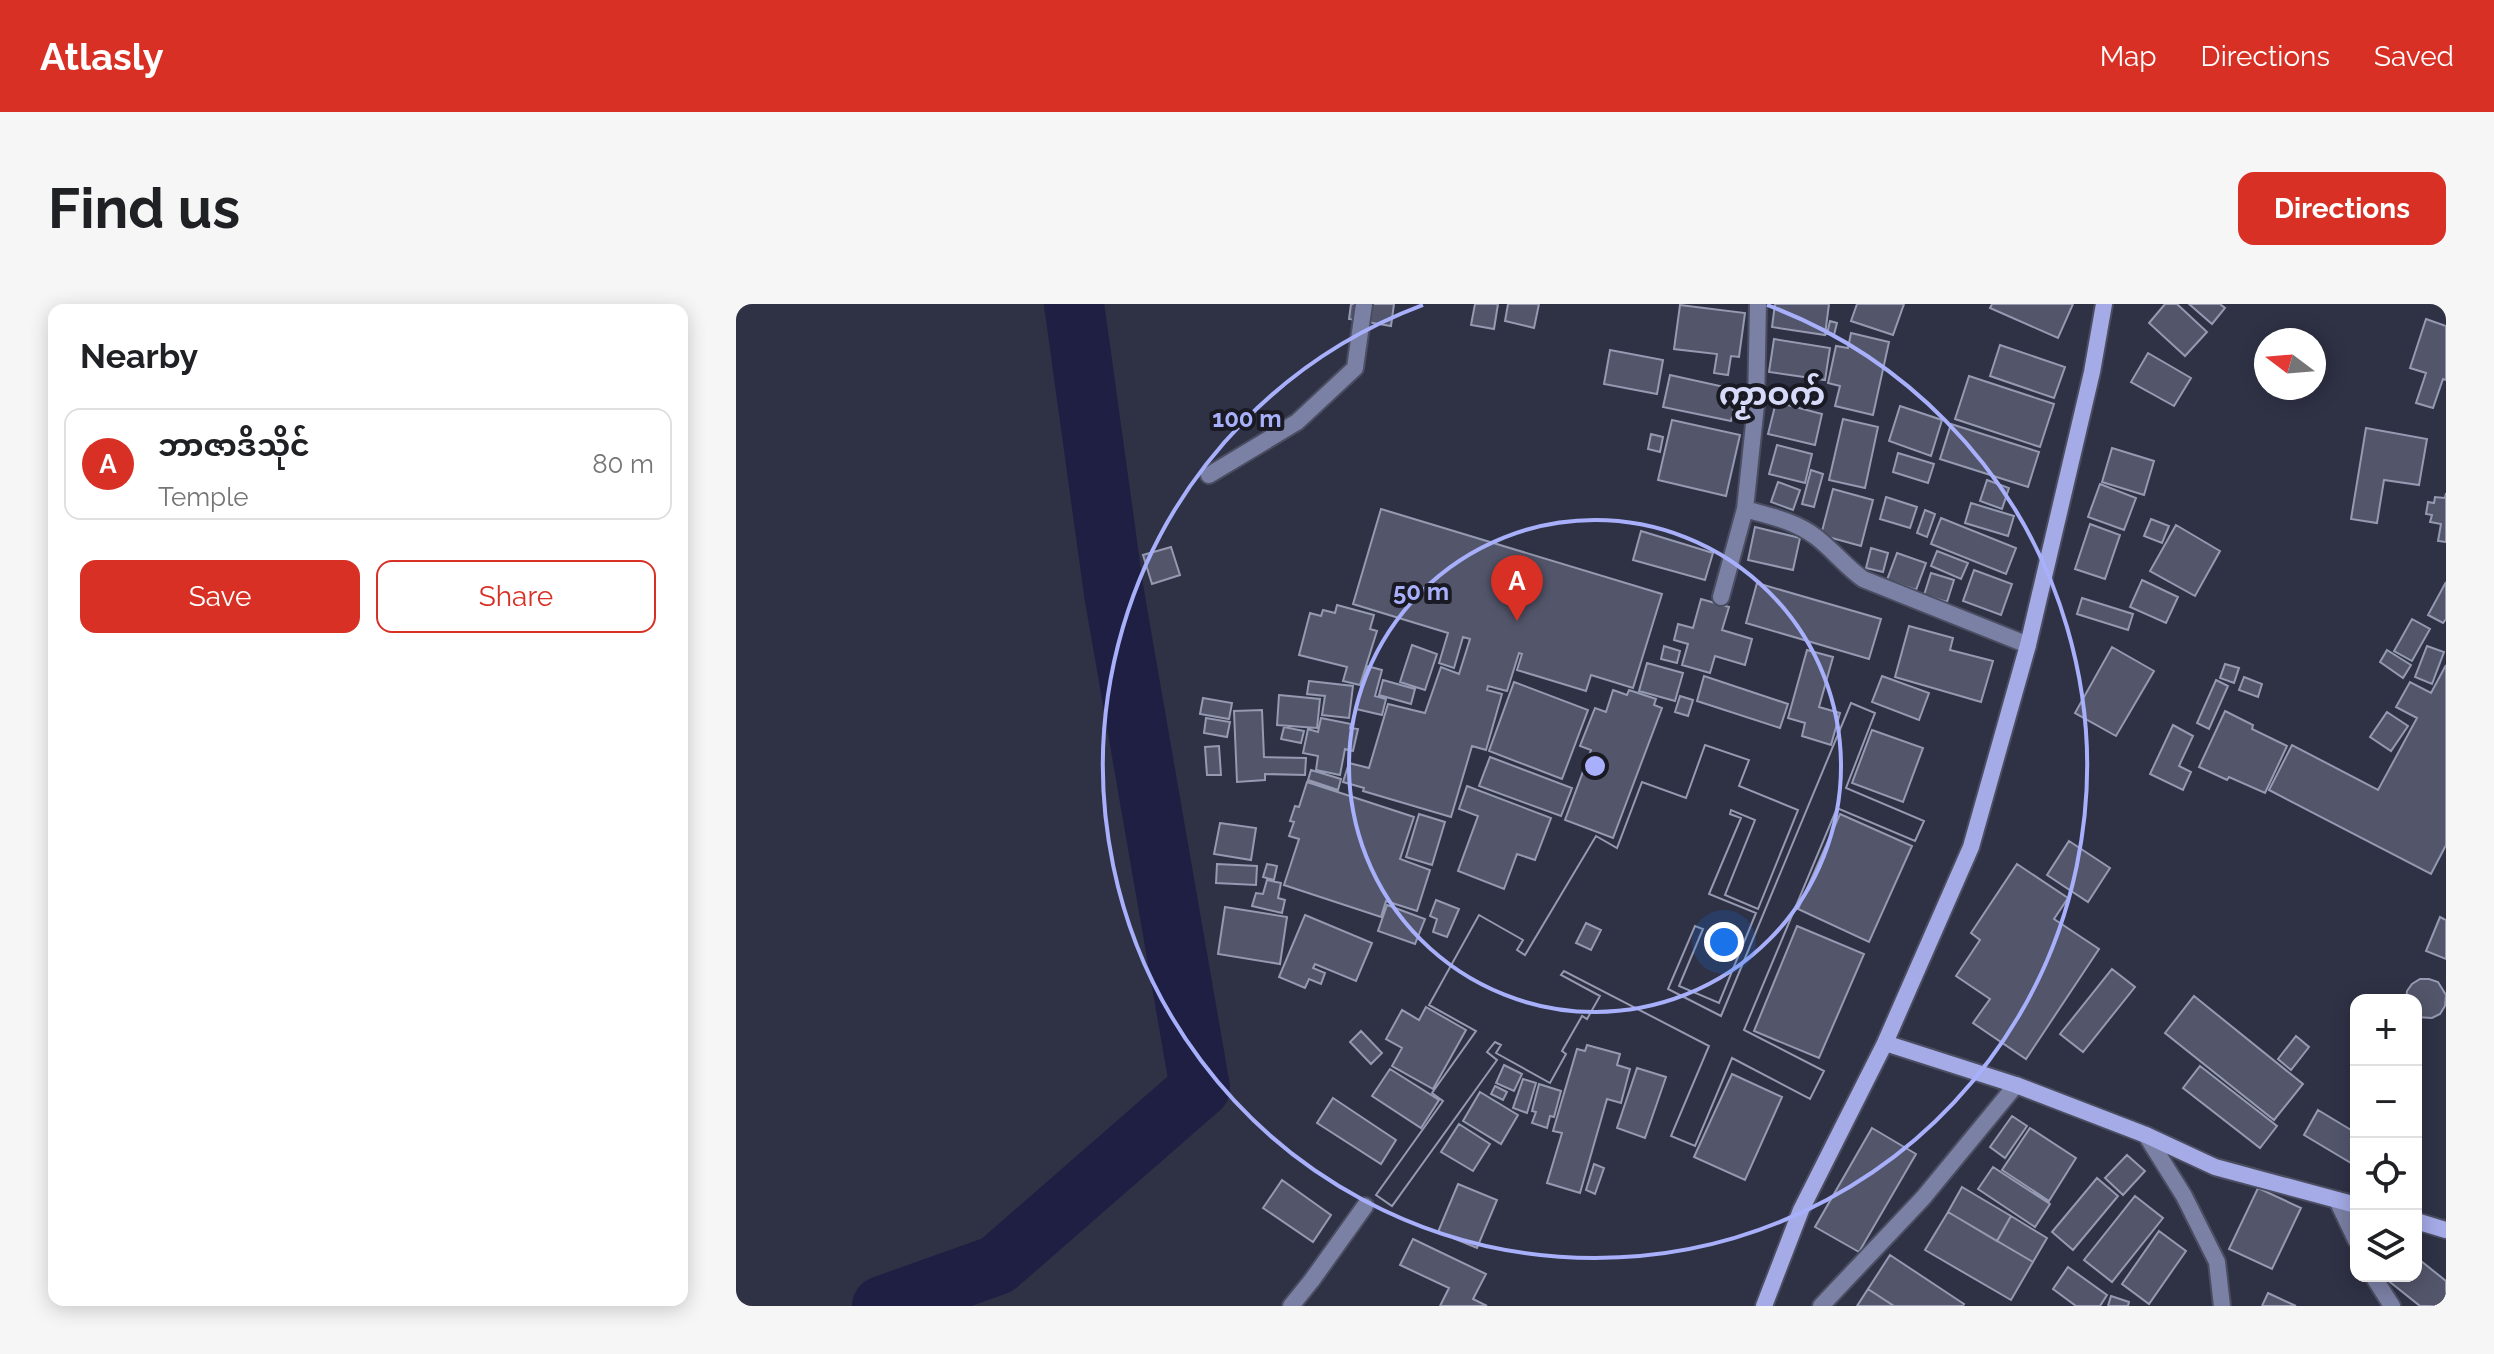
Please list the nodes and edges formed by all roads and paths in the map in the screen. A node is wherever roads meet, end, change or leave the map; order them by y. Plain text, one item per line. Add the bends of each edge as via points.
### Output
1 (1364, 304) edge
2 (1758, 304) edge
3 (2104, 304) edge
4 (1209, 475) dead end
5 (1745, 509) junction
6 (1721, 597) dead end
7 (2028, 645) junction
8 (1885, 1043) junction
9 (2016, 1085) junction
10 (2146, 1135) junction
11 (2337, 1200) junction
12 (2350, 1203) edge
13 (1365, 1206) dead end
14 (2422, 1223) edge
15 (2350, 1227) edge
16 (2446, 1230) edge
17 (2377, 1282) edge
18 (1291, 1306) edge
19 (1764, 1306) edge
20 (1821, 1306) edge
21 (2222, 1306) edge
22 (2392, 1306) edge

1 - 4 street via 1355,368 1297,422
2 - 5 street via 1756,405
3 - 7 street
5 - 6 street
5 - 7 street via 1789,521 1816,537 1863,579
7 - 8 street via 1971,847
8 - 9 street
8 - 19 street via 1801,1210
9 - 10 street
9 - 20 street via 1923,1198
10 - 11 street via 2215,1167
10 - 21 street via 2217,1262
11 - 12 street
11 - 15 street
13 - 18 street
14 - 16 street
17 - 22 street

